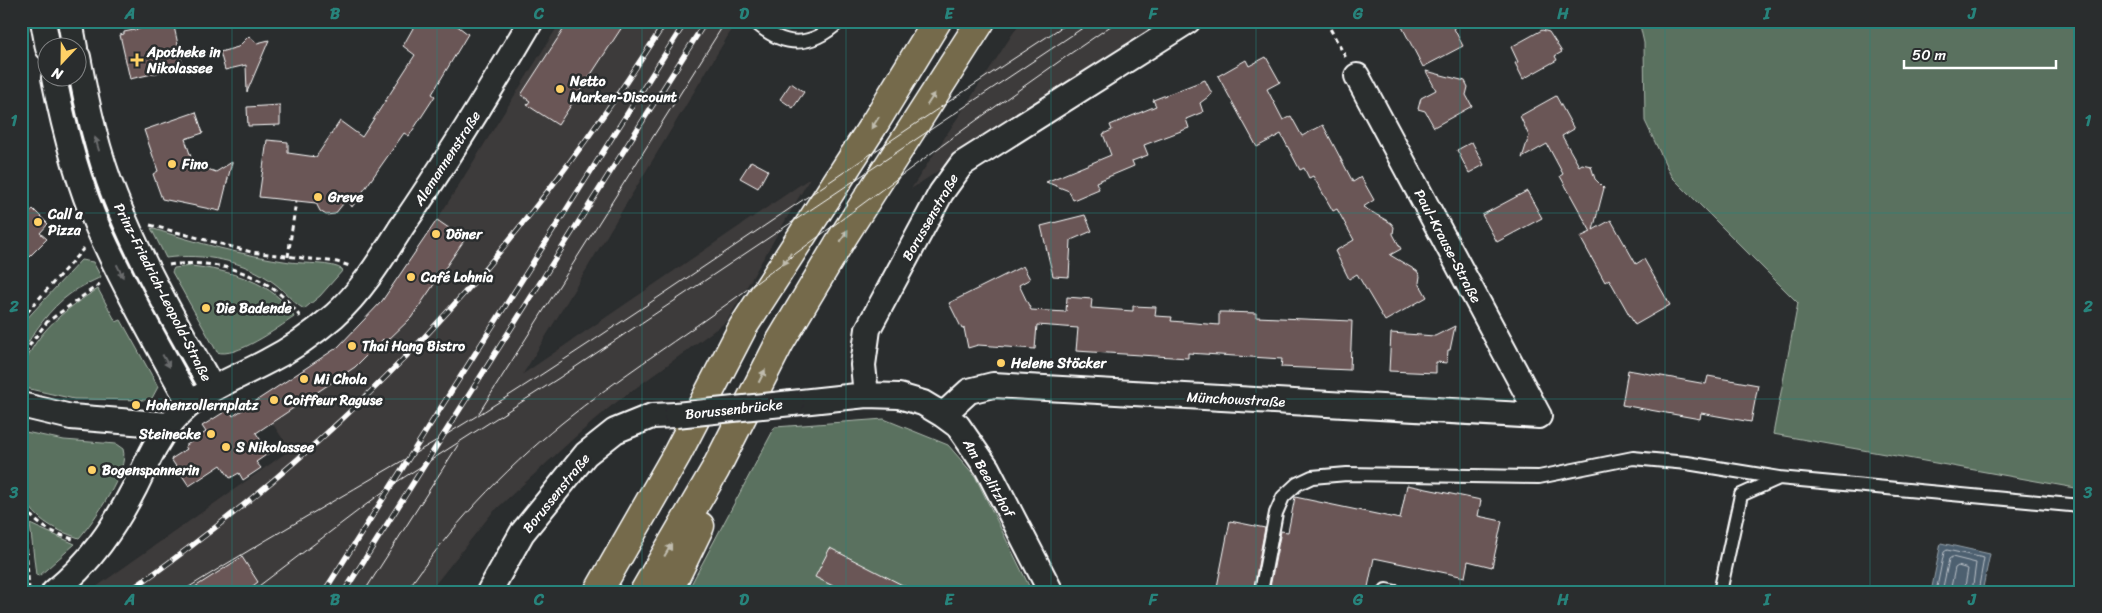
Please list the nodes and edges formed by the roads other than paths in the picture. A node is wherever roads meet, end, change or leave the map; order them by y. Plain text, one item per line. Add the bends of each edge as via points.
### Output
1 (43, 21) edge
2 (70, 21) edge
3 (532, 21) edge
4 (754, 21) edge
5 (840, 21) edge
6 (936, 21) edge
7 (981, 21) edge
8 (1188, 21) edge
9 (46, 38) edge
10 (74, 38) edge
11 (1357, 76) road end
12 (56, 88) edge
13 (84, 88) edge
14 (102, 202) junction
15 (212, 387) junction
16 (866, 395) junction
17 (190, 404) junction
18 (21, 406) edge
19 (676, 415) joint
20 (943, 415) junction
21 (1540, 416) joint
22 (170, 425) junction
23 (715, 470) junction
24 (1779, 478) junction
25 (2081, 506) edge
26 (598, 591) edge
27 (54, 592) edge
28 (489, 592) edge
29 (644, 592) edge
30 (668, 592) edge
31 (1051, 592) edge
32 (1261, 592) edge
33 (1386, 592) edge
34 (1396, 592) edge
35 (1720, 592) edge

1 - 9 street
2 - 10 street
3 - 15 street, Alemannenstraße via 432,182 357,291 311,335 270,360
4 - 5 lane via 766,33 796,43 815,39
6 -> 26 highway via 873,126 743,327 677,454
23 -> 7 highway via 780,342
8 - 16 street, Borussenstraße via 962,164 941,194 868,329 862,365
11 - 21 street, Paul-Krause-Straße
12 - 14 street, Prinz-Friedrich-Leopold-Straße via 68,139
14 -> 13 street, Prinz-Friedrich-Leopold-Straße
14 - 15 street, Prinz-Friedrich-Leopold-Straße
14 -> 17 street, Prinz-Friedrich-Leopold-Straße via 143,318
15 - 17 street
16 - 19 street, Borussenbrücke, bridge
16 - 20 street, Am Beelitzhof via 899,396 923,403
17 - 22 street
18 - 22 street via 71,417
19 - 28 street, Borussenstraße via 652,416 615,431 586,454 522,534
20 - 21 street, Münchowstraße via 970,391 992,385
20 - 31 street, Am Beelitzhof via 958,426 987,468
22 - 27 street via 148,457 136,485 101,544 80,570
29 -> 23 highway
23 - 30 highway via 711,504
24 - 25 lane
24 - 32 lane via 1633,458 1539,477 1347,474 1312,477 1297,484 1283,497 1276,512
24 - 35 lane via 1741,495
33 - 34 lane

